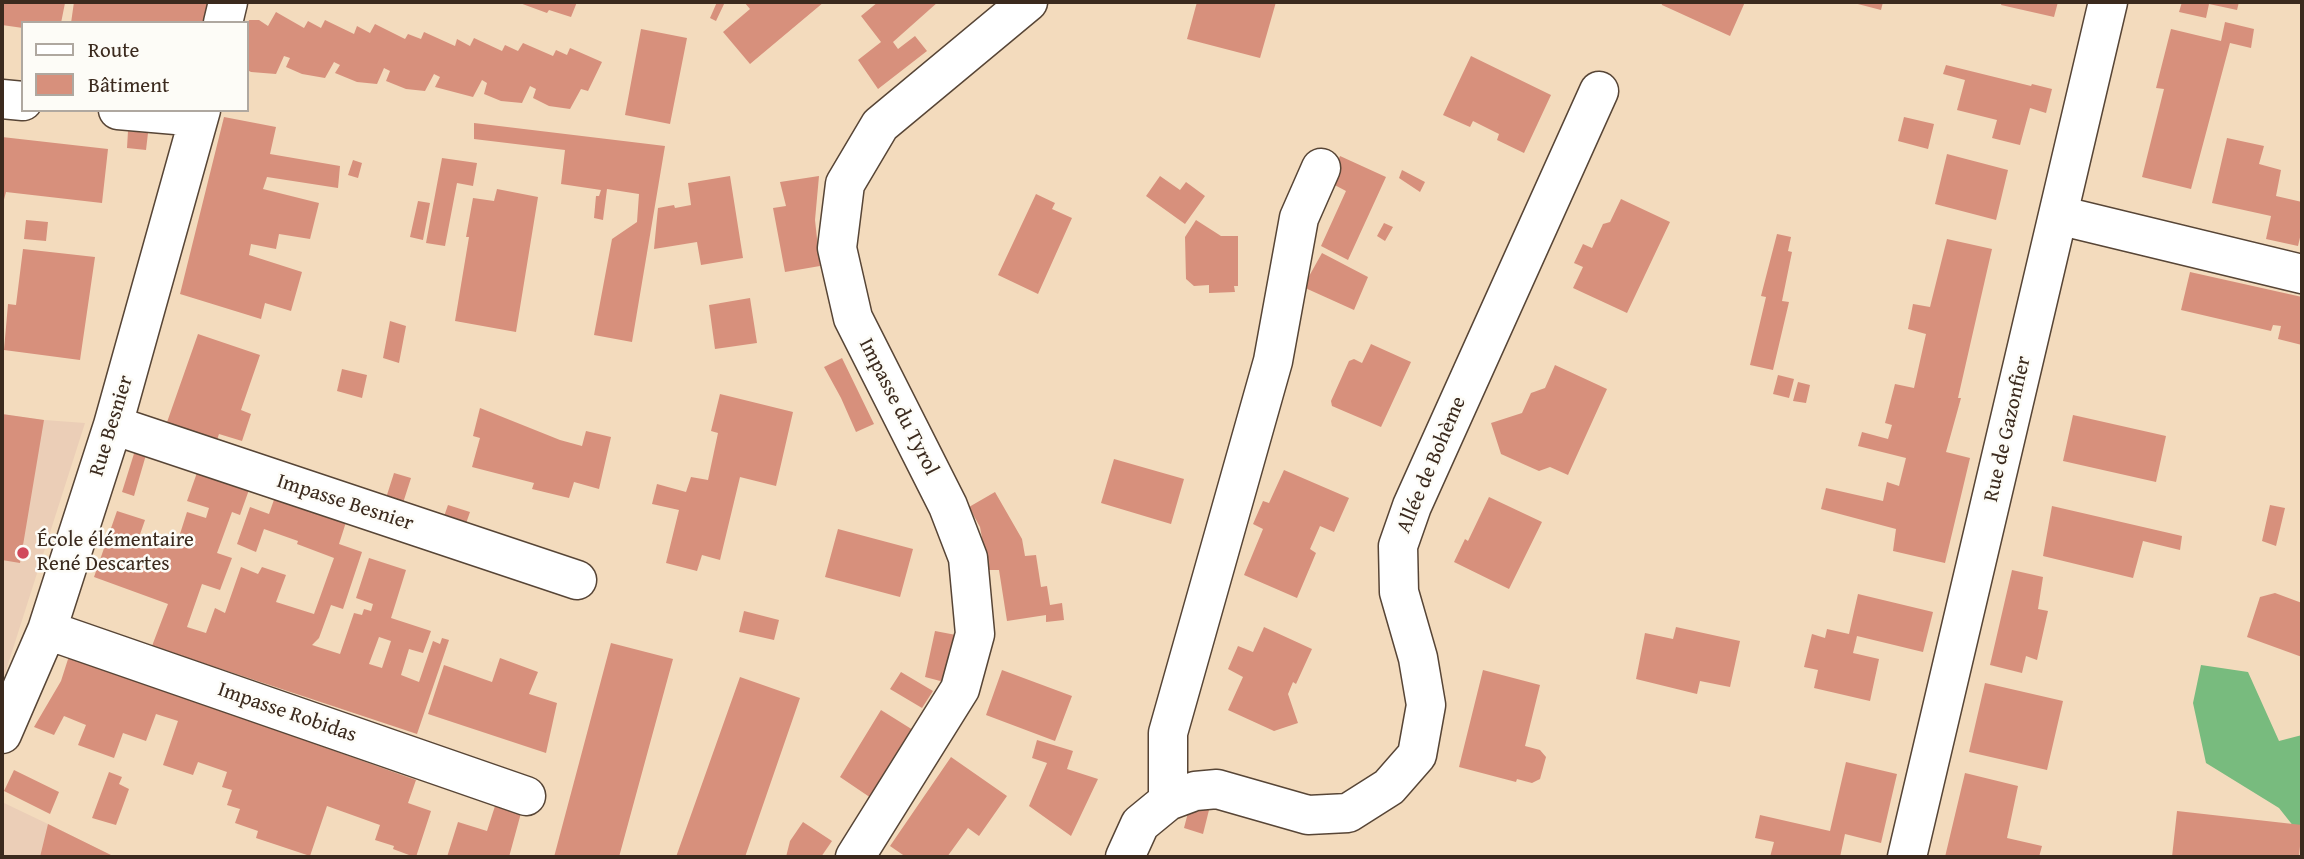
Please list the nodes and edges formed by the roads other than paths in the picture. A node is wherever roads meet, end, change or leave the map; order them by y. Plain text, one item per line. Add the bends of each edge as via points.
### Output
1 (228, 2) edge
2 (1028, 2) edge
3 (2108, 2) edge
4 (223, 21) edge
5 (1599, 91) dead end
6 (2, 99) edge
7 (21, 101) edge
8 (159, 112) edge
9 (200, 114) edge
10 (1321, 168) dead end
11 (2058, 215) junction
12 (2302, 274) edge
13 (113, 425) junction
14 (577, 580) dead end
15 (47, 630) junction
16 (2, 734) edge
17 (526, 796) dead end
18 (1168, 801) junction
19 (855, 857) edge
20 (1125, 857) edge
21 (1907, 857) edge

1 - 4 street
2 - 19 street, Impasse du Tyrol via 880,125 845,184 837,248 853,318 953,519 968,558 975,634 960,689
3 - 11 street, Rue de Gazonfier
5 - 18 street, Allée de Bohème via 1398,546 1399,592 1426,705 1417,755 1389,787 1348,813 1308,816 1217,789
6 - 7 street
8 - 9 street
9 - 13 street, Rue Besnier
10 - 18 street via 1299,218 1273,361 1168,733
11 - 12 street
11 - 21 street, Rue de Gazonfier
13 - 14 street, Impasse Besnier
13 - 15 street, Rue Besnier
15 - 16 street, Rue Besnier
15 - 17 street, Impasse Robidas
18 - 20 street, Allée de Bohème via 1140,824

